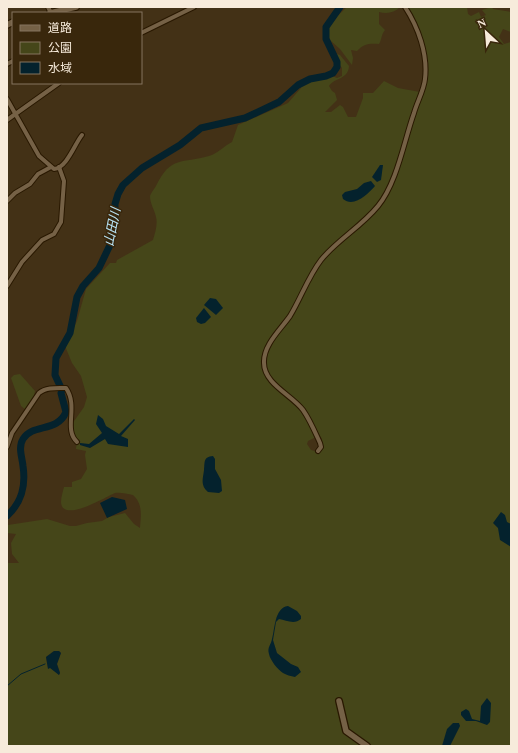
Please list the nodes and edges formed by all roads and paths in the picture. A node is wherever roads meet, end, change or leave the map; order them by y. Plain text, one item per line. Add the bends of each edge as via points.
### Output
1 (76, 7) edge
2 (194, 7) edge
3 (405, 7) edge
4 (57, 12) edge
5 (142, 33) edge
6 (58, 84) edge
7 (7, 99) edge
8 (15, 113) junction
9 (7, 120) edge
10 (82, 135) dead end
11 (51, 167) junction
12 (59, 167) junction
13 (7, 201) edge
14 (7, 286) edge
15 (77, 442) dead end
16 (7, 447) edge
17 (318, 451) dead end
18 (339, 701) dead end
19 (367, 746) edge

1 - 4 street
2 - 5 street
3 - 17 street via 419,33 425,78 396,169 377,207 329,251 318,265 264,357 264,368 268,376 304,411 320,443
6 - 8 street
7 - 8 street
8 - 9 street
8 - 11 street via 39,156
10 - 12 street via 74,150
11 - 12 street
11 - 13 street via 38,174 30,184
12 - 14 street via 64,181 59,225 54,234 42,240 22,262
15 - 16 street via 71,432 73,407 69,393 65,388 58,388 44,389 39,393 12,433
18 - 19 street via 344,726 349,734

